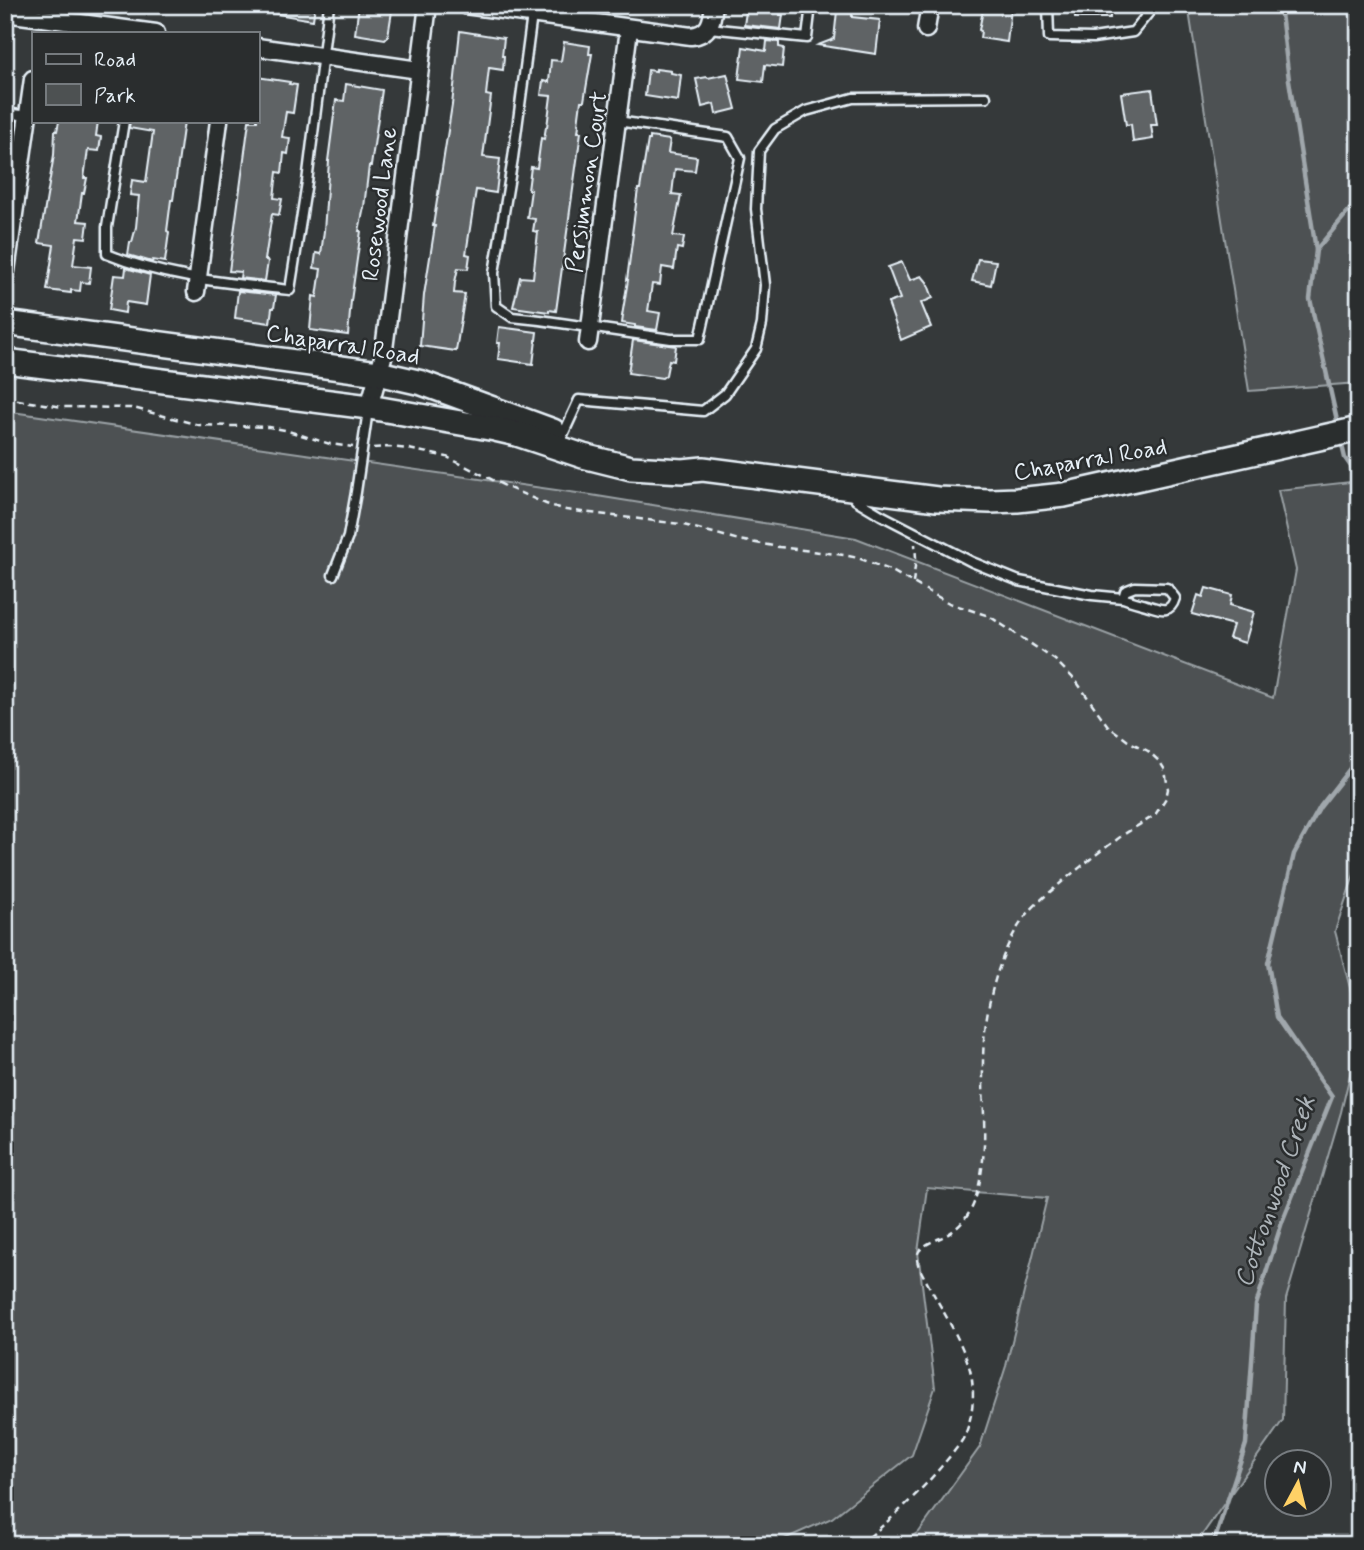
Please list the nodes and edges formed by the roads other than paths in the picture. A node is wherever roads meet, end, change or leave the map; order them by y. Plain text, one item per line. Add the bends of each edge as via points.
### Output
1 (329, 5) edge
2 (428, 5) edge
3 (464, 5) edge
4 (715, 5) edge
5 (811, 5) edge
6 (930, 5) edge
7 (1048, 5) edge
8 (1155, 5) edge
9 (5, 13) edge
10 (532, 15) junction
11 (41, 25) edge
12 (629, 29) junction
13 (926, 29) dead end
14 (707, 30) junction
15 (137, 32) edge
16 (259, 47) edge
17 (322, 56) junction
18 (419, 70) junction
19 (32, 86) edge
20 (985, 97) dead end
21 (5, 113) edge
22 (28, 116) junction
23 (617, 121) junction
24 (124, 122) edge
25 (219, 122) edge
26 (6, 271) edge
27 (197, 286) junction
28 (5, 323) edge
29 (589, 335) junction
30 (5, 361) edge
31 (378, 373) junction
32 (369, 407) junction
33 (1359, 429) edge
34 (560, 441) junction
35 (846, 487) junction
36 (333, 575) dead end
37 (1123, 598) junction

1 - 17 lane
2 - 18 street, Rosewood Lane
3 - 10 street
4 - 14 street
5 - 14 lane via 807,38
6 - 13 street
7 - 8 lane via 1049,37 1093,38 1133,32
9 - 11 street
10 - 12 street
10 - 29 lane via 494,273 496,306 512,317
11 - 15 street
12 - 14 street via 691,36
12 - 23 street, Persimmon Court
16 - 17 street
17 - 18 street
17 - 27 lane via 290,290
18 - 31 street, Rosewood Lane
19 - 22 street
20 - 34 lane via 853,98 806,111 775,129 759,151 756,209 765,285 762,324 756,349 725,394 703,411 579,400
21 - 22 lane
22 - 26 street
23 - 29 street, Persimmon Court
23 - 29 lane via 728,137 740,158 700,339
24 - 27 lane via 107,226 107,254
25 - 27 street
28 - 31 main road, Chaparral Road
30 - 32 main road, Chaparral Road
31 - 32 street, Rosewood Lane
31 - 34 main road, Chaparral Road via 422,383
32 - 34 main road, Chaparral Road
32 - 36 lane via 348,537
33 - 35 main road, Chaparral Road via 1088,491 1017,500 937,499
34 - 35 main road, Chaparral Road via 583,456 631,468 703,469
35 - 37 lane via 856,500 881,515 1019,581
37 - 37 lane via 1125,591 1150,586 1167,588 1175,597 1173,605 1160,610

